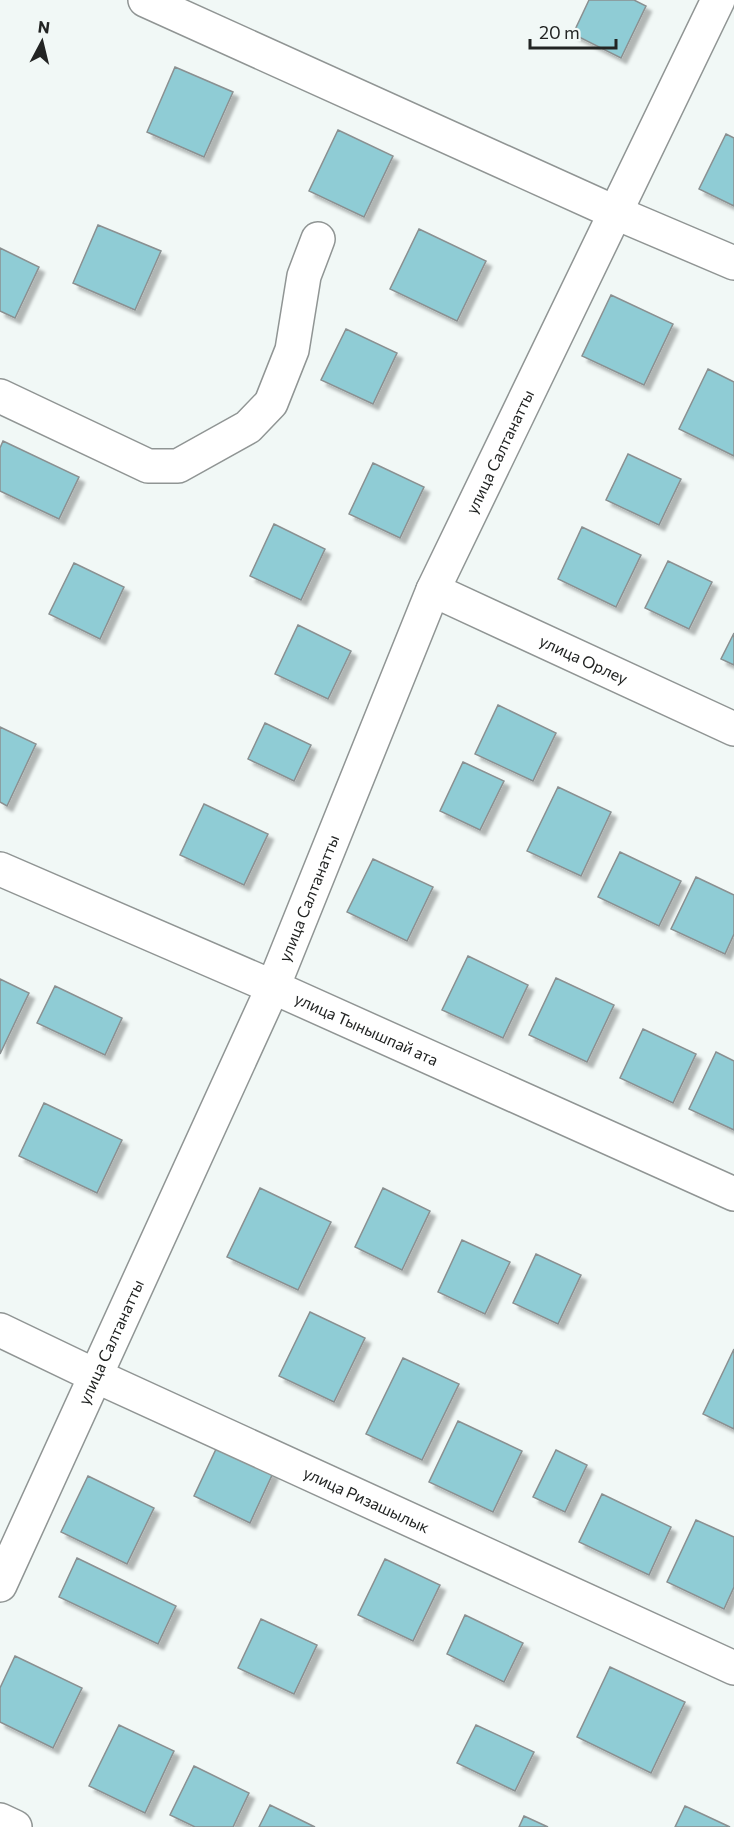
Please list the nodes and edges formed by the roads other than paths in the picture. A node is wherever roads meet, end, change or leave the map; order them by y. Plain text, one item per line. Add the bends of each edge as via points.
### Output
1 (145, 0) edge
2 (718, 0) edge
3 (614, 212) junction
4 (318, 239) dead end
5 (734, 263) edge
6 (0, 396) edge
7 (433, 590) junction
8 (734, 729) edge
9 (0, 868) edge
10 (273, 987) junction
11 (734, 1194) edge
12 (0, 1330) edge
13 (96, 1376) junction
14 (0, 1585) edge
15 (734, 1668) edge
16 (0, 1820) edge
17 (15, 1827) edge

1 - 3 street
2 - 3 street, улица Салтанатты
3 - 5 street
3 - 7 street, улица Салтанатты
4 - 6 street via 304,276 292,350 272,403 248,427 178,466 148,466
7 - 8 street, улица Орлеу
7 - 10 street, улица Салтанатты
9 - 10 street, улица Тынышпай ата
10 - 11 street, улица Тынышпай ата
10 - 13 street, улица Салтанатты
12 - 13 street, улица Ризашылык
13 - 14 street, улица Салтанатты
13 - 15 street, улица Ризашылык
16 - 17 street

